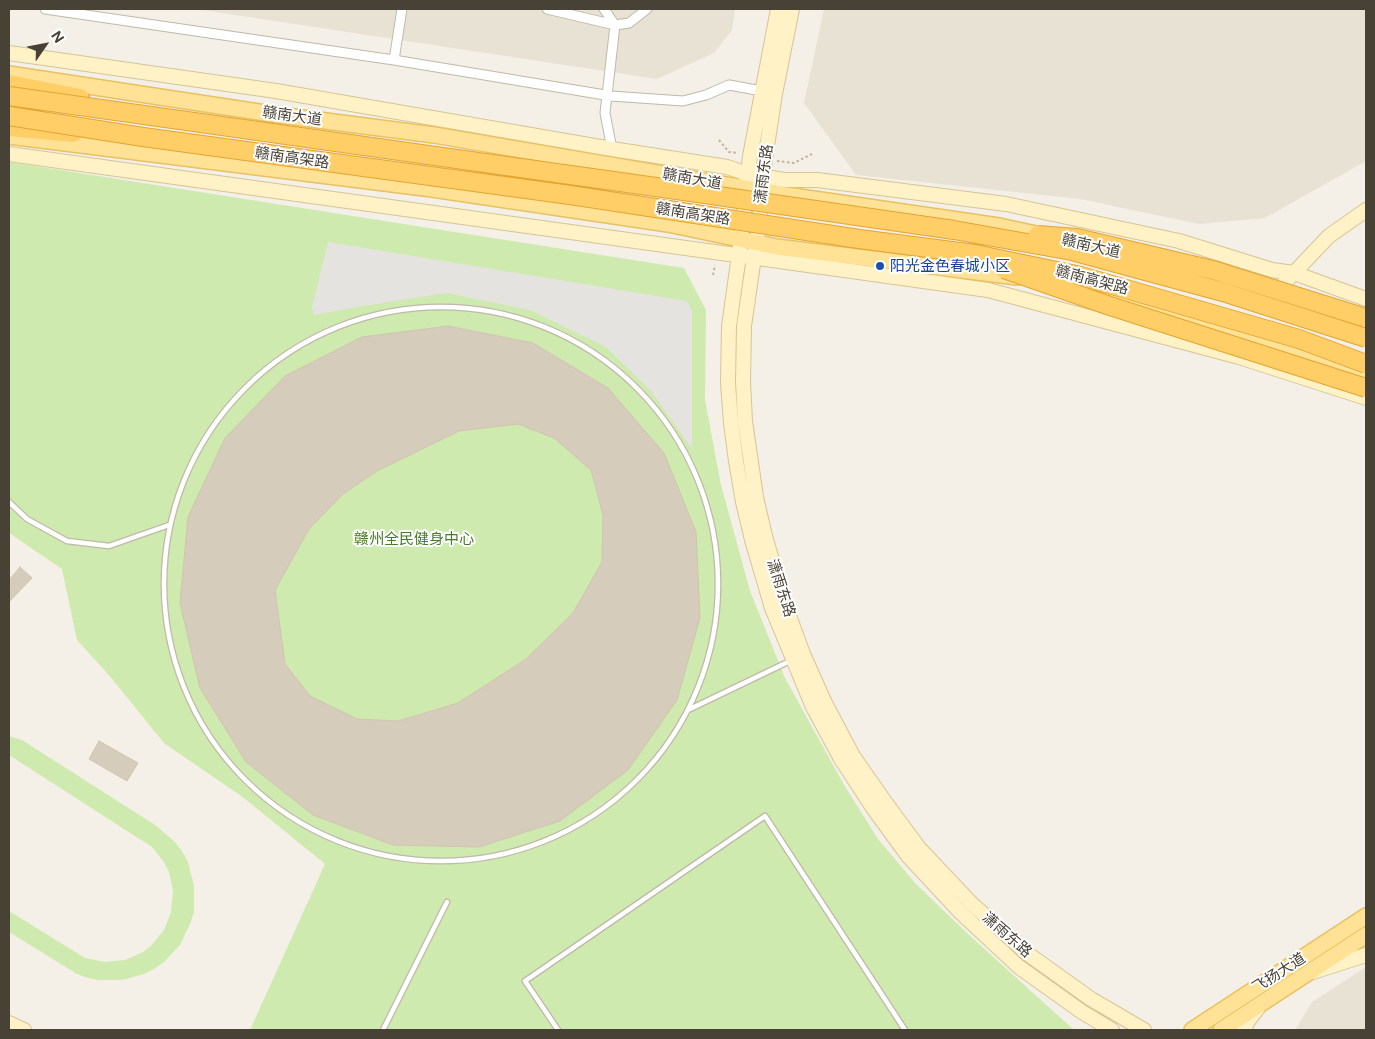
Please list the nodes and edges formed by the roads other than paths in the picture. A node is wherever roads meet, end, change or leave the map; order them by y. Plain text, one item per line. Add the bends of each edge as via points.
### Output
1 (45, 9) edge
2 (402, 9) edge
3 (547, 9) edge
4 (604, 9) edge
5 (646, 9) edge
6 (778, 9) edge
7 (792, 9) edge
8 (615, 25) junction
9 (9, 53) edge
10 (394, 60) junction
11 (9, 74) edge
12 (9, 84) edge
13 (762, 91) junction
14 (606, 95) junction
15 (9, 96) edge
16 (9, 116) edge
17 (205, 123) junction
18 (9, 127) edge
19 (9, 136) edge
20 (200, 145) junction
21 (612, 149) junction
22 (9, 154) edge
23 (747, 181) junction
24 (762, 184) junction
25 (1366, 210) edge
26 (954, 230) junction
27 (739, 248) junction
28 (756, 249) junction
29 (952, 251) junction
30 (1294, 273) junction
31 (1273, 294) junction
32 (1366, 299) edge
33 (1366, 318) edge
34 (1366, 325) edge
35 (1366, 338) edge
36 (1366, 364) edge
37 (1366, 376) edge
38 (1366, 388) edge
39 (1366, 398) edge
40 (9, 502) edge
41 (170, 525) junction
42 (793, 659) junction
43 (687, 711) junction
44 (446, 902) dead end
45 (1366, 909) edge
46 (1361, 920) edge
47 (1366, 935) edge
48 (1366, 955) edge
49 (1306, 975) junction
50 (1260, 1006) junction
51 (1082, 1012) junction
52 (9, 1023) edge
53 (24, 1030) edge
54 (383, 1030) edge
55 (558, 1030) edge
56 (905, 1030) edge
57 (1094, 1030) edge
58 (1112, 1030) edge
59 (1144, 1030) edge
60 (1192, 1030) edge
61 (1221, 1030) edge
62 (1244, 1030) edge

1 - 10 street
2 - 10 street
3 - 8 street
4 - 8 street
5 - 8 street via 629,23
6 - 13 street, 潇雨东路
7 - 24 street, 潇雨东路
8 - 14 street
9 - 21 street via 276,92
10 - 14 street
11 - 23 main road, 赣南大道
12 - 17 highway, bridge
13 - 14 street via 729,85 682,101
13 - 23 street, 潇雨东路
14 - 21 street via 605,113
15 - 17 highway, 赣南高架路, bridge
16 - 20 highway, 赣南高架路, bridge
17 - 26 highway, 赣南高架路, bridge
18 - 20 highway, bridge
19 - 27 main road via 432,189 668,224
20 - 29 highway, 赣南高架路, bridge
21 - 23 street via 727,167
22 - 27 street
23 - 24 main road, 赣南大道
23 - 27 street, 潇雨东路
24 - 28 street, 潇雨东路
24 - 30 street via 817,180 1006,204 1179,241 1272,270
24 - 31 main road, 赣南大道 via 999,226 1174,265
25 - 30 street via 1329,236
26 - 33 highway, bridge via 1077,238 1213,270
26 - 35 highway, 赣南高架路, bridge via 1072,251 1224,292
27 - 28 main road
27 - 42 street, 潇雨东路 via 728,326 732,432 742,502 752,540 772,608
28 - 37 main road via 778,247 1083,288 1246,335
28 - 39 street via 988,290 1239,357
28 - 59 street, 潇雨东路 via 744,326 742,382 749,460 765,536 784,602 825,703 853,756 885,802 919,848 972,904 1028,954 1091,999
29 - 36 highway, 赣南高架路, bridge via 1081,276 1299,339
29 - 38 highway, bridge via 1110,306
30 - 31 street
30 - 32 street
31 - 34 main road, 赣南大道
40 - 41 lane via 27,519 67,541 109,546
41 - 43 lane via 164,587 171,648 192,706 226,758 269,802 322,835 380,855 397,857 441,862 502,856 560,836 613,804 656,761
41 - 43 lane via 196,453 207,437 241,390 301,343 373,314 449,306 525,319 595,353 652,404 694,470 716,544 717,621 697,696
42 - 43 lane
42 - 51 street, 潇雨东路 via 813,707 842,759 908,856 961,913 1019,967
44 - 54 lane
45 - 46 street
46 - 60 main road, 飞扬大道
47 - 49 main road, 飞扬大道
48 - 49 street
49 - 50 main road, 飞扬大道
50 - 61 main road, 飞扬大道
50 - 62 street
51 - 57 street
51 - 58 street, 潇雨东路
52 - 53 street
55 - 56 lane via 525,981 765,816

